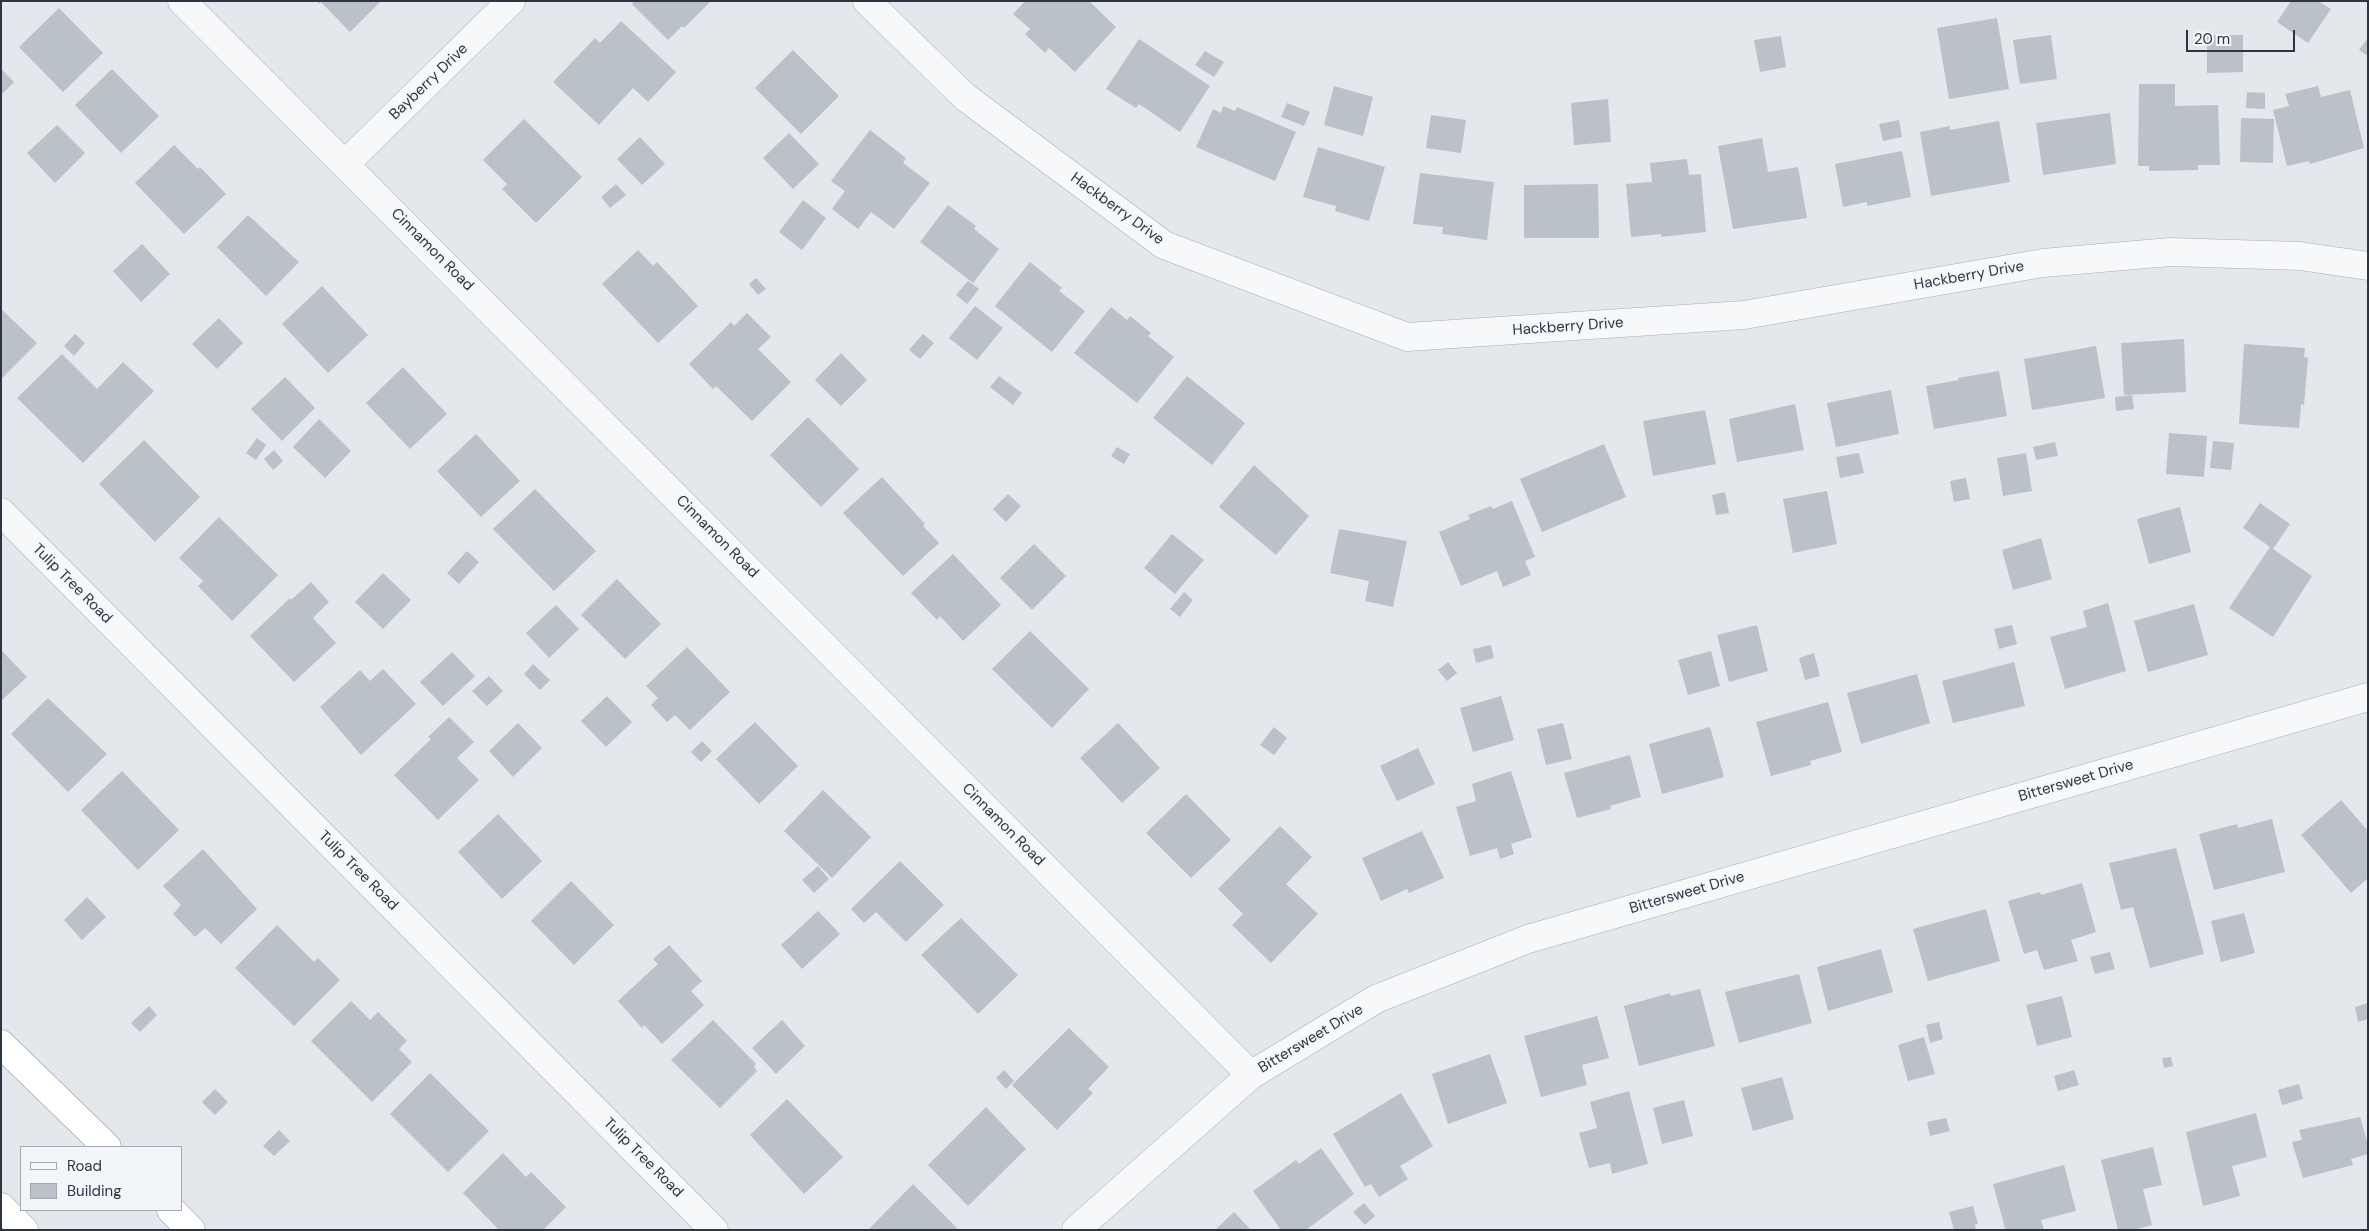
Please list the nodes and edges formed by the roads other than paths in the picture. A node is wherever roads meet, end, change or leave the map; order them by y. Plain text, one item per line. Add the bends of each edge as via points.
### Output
1 (182, 1) edge
2 (511, 1) edge
3 (866, 1) edge
4 (346, 163) junction
5 (2368, 266) edge
6 (1, 512) edge
7 (2368, 697) edge
8 (1, 1044) edge
9 (1251, 1075) junction
10 (106, 1146) edge
11 (1, 1207) edge
12 (172, 1211) edge
13 (24, 1230) edge
14 (191, 1230) edge
15 (714, 1230) edge
16 (1076, 1230) edge

1 - 4 street, Cinnamon Road
2 - 4 street, Bayberry Drive
3 - 5 street, Hackberry Drive via 966,97 1164,245 1407,337 1744,315 2043,263 2170,252 2300,256
4 - 9 street, Cinnamon Road
6 - 15 street, Tulip Tree Road
7 - 9 street, Bittersweet Drive via 1528,939 1376,999
8 - 10 highway
9 - 16 street, Bittersweet Drive
11 - 13 highway
12 - 14 highway

